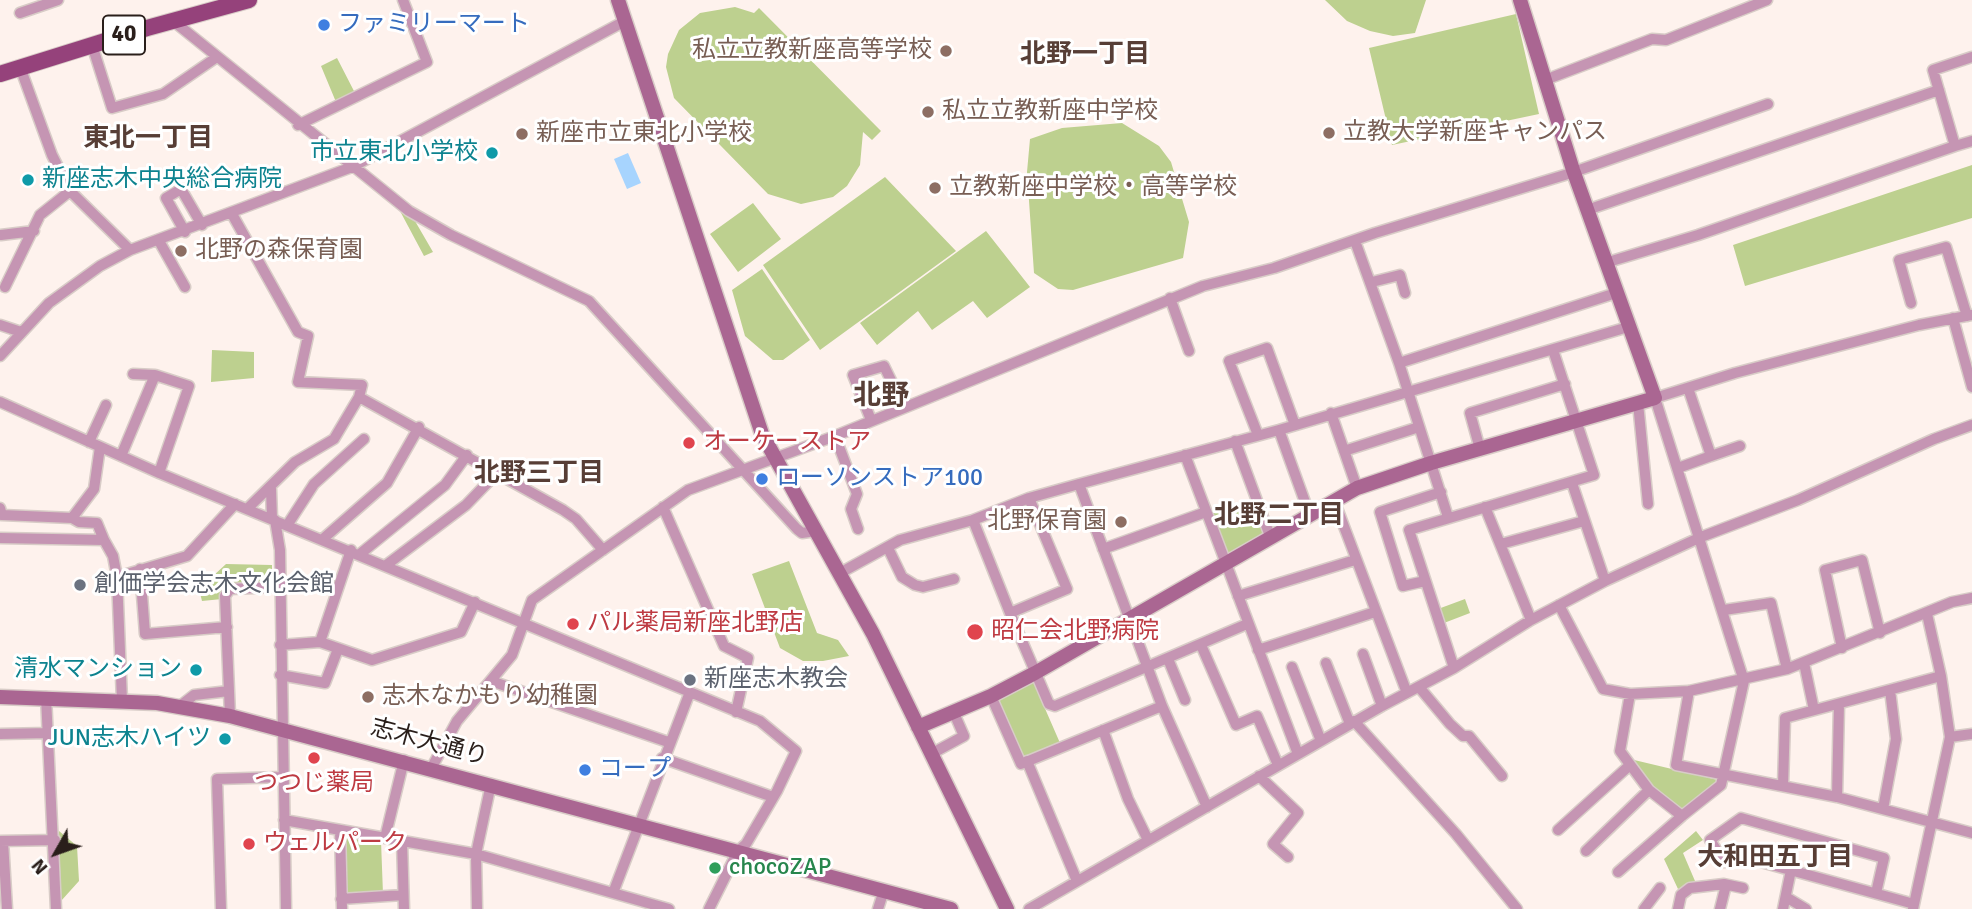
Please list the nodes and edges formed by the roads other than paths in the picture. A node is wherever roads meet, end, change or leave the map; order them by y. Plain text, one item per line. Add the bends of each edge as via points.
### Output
1 (58, 0) edge
2 (249, 0) edge
3 (403, 0) edge
4 (618, 0) edge
5 (1520, 0) edge
6 (1767, 0) edge
7 (20, 13) dead end
8 (172, 20) junction
9 (625, 21) junction
10 (92, 45) junction
11 (217, 57) junction
12 (1972, 57) edge
13 (20, 67) junction
14 (0, 74) edge
15 (1545, 80) junction
16 (1939, 89) junction
17 (1768, 104) dead end
18 (298, 124) junction
19 (1972, 141) edge
20 (1955, 146) junction
21 (352, 167) junction
22 (1573, 170) junction
23 (70, 191) junction
24 (1587, 210) junction
25 (232, 214) junction
26 (202, 225) junction
27 (34, 231) junction
28 (184, 232) junction
29 (1, 235) edge
30 (159, 241) junction
31 (1355, 241) junction
32 (130, 250) junction
33 (1605, 263) junction
34 (1372, 282) junction
35 (5, 287) dead end
36 (184, 287) dead end
37 (1405, 293) dead end
38 (1616, 293) junction
39 (1170, 298) junction
40 (1911, 303) dead end
41 (1969, 316) edge
42 (1954, 318) junction
43 (0, 324) edge
44 (1628, 327) junction
45 (21, 332) junction
46 (1553, 350) junction
47 (1189, 351) dead end
48 (0, 356) edge
49 (1399, 363) junction
50 (133, 374) dead end
51 (155, 375) junction
52 (1565, 384) junction
53 (1972, 387) edge
54 (1688, 388) junction
55 (1408, 391) junction
56 (359, 397) junction
57 (1655, 398) junction
58 (0, 402) edge
59 (1638, 403) junction
60 (106, 405) dead end
61 (904, 407) junction
62 (1331, 413) junction
63 (871, 420) junction
64 (1577, 420) junction
65 (1663, 423) junction
66 (1295, 425) junction
67 (1972, 425) edge
68 (1640, 426) junction
69 (419, 427) junction
70 (1419, 427) junction
71 (1279, 430) junction
72 (1258, 435) junction
73 (835, 436) junction
74 (364, 439) dead end
75 (1235, 442) junction
76 (94, 444) junction
77 (1740, 446) dead end
78 (1480, 449) junction
79 (1344, 451) junction
80 (467, 455) junction
81 (1185, 455) junction
82 (121, 456) junction
83 (1711, 456) junction
84 (773, 457) junction
85 (1431, 463) junction
86 (742, 468) junction
87 (1678, 468) junction
88 (159, 473) junction
89 (496, 474) junction
90 (1572, 483) junction
91 (1079, 484) junction
92 (1357, 488) junction
93 (271, 489) junction
94 (1441, 492) junction
95 (1029, 498) junction
96 (1334, 500) junction
97 (235, 504) junction
98 (1648, 504) dead end
99 (663, 507) junction
100 (1485, 507) junction
101 (0, 508) edge
102 (247, 509) junction
103 (1206, 512) junction
104 (1309, 513) junction
105 (1448, 517) junction
106 (72, 519) junction
107 (273, 519) junction
108 (973, 520) junction
109 (1584, 521) junction
110 (288, 524) junction
111 (858, 529) dead end
112 (816, 531) junction
113 (1270, 536) junction
114 (1701, 537) junction
115 (0, 538) edge
116 (324, 538) junction
117 (104, 540) junction
118 (1501, 544) junction
119 (888, 548) junction
120 (603, 550) junction
121 (1103, 550) junction
122 (355, 552) junction
123 (1355, 560) junction
124 (1226, 562) junction
125 (385, 566) junction
126 (140, 569) junction
127 (840, 573) junction
128 (117, 577) junction
129 (954, 579) dead end
130 (1425, 581) junction
131 (1605, 581) junction
132 (278, 587) junction
133 (1238, 596) junction
134 (1972, 598) edge
135 (475, 602) junction
136 (1559, 606) junction
137 (1724, 610) junction
138 (1375, 612) junction
139 (1010, 613) junction
140 (1927, 614) junction
141 (1128, 619) junction
142 (1531, 620) junction
143 (523, 623) junction
144 (1247, 624) junction
145 (227, 627) junction
146 (1880, 633) junction
147 (320, 642) junction
148 (280, 645) junction
149 (1200, 645) junction
150 (1842, 648) junction
151 (338, 649) junction
152 (1258, 650) junction
153 (1363, 654) dead end
154 (1168, 659) junction
155 (1326, 663) dead end
156 (1804, 663) junction
157 (1147, 667) junction
158 (1292, 667) dead end
159 (1454, 668) junction
160 (1787, 669) junction
161 (1035, 673) junction
162 (280, 676) junction
163 (1941, 676) junction
164 (491, 681) junction
165 (1744, 681) junction
166 (1419, 687) junction
167 (1890, 690) junction
168 (229, 691) junction
169 (1689, 691) junction
170 (690, 692) junction
171 (1407, 693) junction
172 (1630, 694) junction
173 (991, 696) junction
174 (0, 697) edge
175 (46, 697) junction
176 (1185, 700) dead end
177 (122, 701) junction
178 (1839, 704) junction
179 (1382, 705) junction
180 (180, 706) junction
181 (1162, 706) junction
182 (1814, 710) junction
183 (736, 712) junction
184 (954, 713) junction
185 (230, 716) junction
186 (1352, 723) junction
187 (281, 727) junction
188 (918, 727) junction
189 (1103, 730) junction
190 (48, 733) junction
191 (0, 734) edge
192 (1972, 734) edge
193 (1950, 737) junction
194 (1321, 741) junction
195 (668, 743) junction
196 (931, 754) junction
197 (1298, 754) junction
198 (663, 758) junction
199 (404, 760) junction
200 (1027, 761) junction
201 (1278, 765) junction
202 (1630, 765) junction
203 (432, 768) junction
204 (1259, 776) junction
205 (1502, 776) dead end
206 (1724, 776) junction
207 (283, 777) junction
208 (491, 783) junction
209 (1783, 786) junction
210 (1649, 790) junction
211 (773, 797) junction
212 (1837, 797) junction
213 (1207, 807) junction
214 (1883, 809) junction
215 (1682, 816) junction
216 (284, 820) junction
217 (638, 823) junction
218 (1933, 824) junction
219 (340, 830) junction
220 (1558, 830) dead end
221 (1972, 833) edge
222 (385, 838) junction
223 (55, 840) junction
224 (1148, 840) junction
225 (2, 841) edge
226 (402, 841) junction
227 (1586, 850) dead end
228 (738, 851) junction
229 (476, 854) junction
230 (1288, 858) dead end
231 (1791, 870) junction
232 (1618, 872) dead end
233 (1077, 881) junction
234 (1726, 885) junction
235 (1660, 888) dead end
236 (1743, 888) dead end
237 (884, 890) junction
238 (3, 893) edge
239 (613, 893) junction
240 (1875, 893) junction
241 (404, 895) junction
242 (1786, 897) junction
243 (342, 904) edge
244 (911, 904) edge
245 (1914, 907) edge
246 (7, 909) edge
247 (56, 909) edge
248 (221, 909) edge
249 (286, 909) edge
250 (404, 909) edge
251 (477, 909) edge
252 (668, 909) edge
253 (709, 909) edge
254 (878, 909) edge
255 (951, 909) edge
256 (1007, 909) edge
257 (1029, 909) edge
258 (1517, 909) edge
259 (1644, 909) edge
260 (1678, 909) edge
261 (1720, 909) edge
262 (1783, 909) edge
263 (1805, 909) edge

1 - 7 street
2 - 8 main road, 40
3 - 18 street via 427,62
4 - 9 street
5 - 15 street
6 - 15 street
8 - 10 main road, 40
8 - 11 street
9 - 21 street
9 - 84 street via 743,385
10 - 11 street via 112,108 163,94
10 - 13 main road, 40
11 - 18 street
12 - 16 street via 1933,70
13 - 14 main road, 40
13 - 23 street
15 - 22 street
16 - 20 street
16 - 24 street
17 - 22 street
18 - 21 street
19 - 20 street
20 - 33 street
21 - 25 street
21 - 86 street via 430,223 589,301
22 - 24 street
22 - 31 street
23 - 27 street via 40,215
23 - 32 street
24 - 33 street
25 - 26 street
25 - 56 street via 298,332 308,336 298,382 362,385
26 - 28 street
26 - 28 street via 181,189 166,198
27 - 29 street
27 - 35 street
28 - 30 street
30 - 32 street
30 - 36 street
31 - 34 street
31 - 39 street
32 - 45 street via 55,298
33 - 38 street
34 - 37 street via 1400,275
34 - 49 street
38 - 44 street
38 - 49 street
39 - 47 street
39 - 61 street
40 - 41 street via 1899,260 1945,247
41 - 42 street
42 - 53 street
42 - 54 street
43 - 45 street
44 - 46 street
44 - 57 street
45 - 48 street
46 - 52 street
46 - 55 street
49 - 55 street
50 - 51 street
51 - 82 street
51 - 88 street via 189,386
52 - 64 street
52 - 78 street via 1470,413
54 - 57 street
54 - 83 street
55 - 62 street
55 - 70 street
56 - 69 street
56 - 93 street via 334,439 295,463
57 - 59 street
57 - 65 street
58 - 76 street
59 - 64 street
59 - 68 street
60 - 76 street
61 - 63 street
61 - 63 street via 884,366 853,375
62 - 66 street
62 - 79 street
63 - 73 street
64 - 78 street
64 - 90 street via 1594,475
65 - 68 street
65 - 87 street
66 - 71 street
66 - 72 street via 1267,348 1230,361
67 - 114 street
68 - 98 street
69 - 80 street
69 - 116 street via 387,483
70 - 79 street
70 - 85 street
71 - 72 street
71 - 104 street
72 - 75 street
73 - 84 street
73 - 111 street via 857,494 850,509
74 - 110 street via 314,484
75 - 81 street
75 - 113 street
76 - 82 street
76 - 106 street via 94,489
77 - 83 street
78 - 85 street
79 - 92 street
80 - 89 street
80 - 122 street via 445,485
81 - 91 street
81 - 103 street
82 - 88 street
83 - 87 street
84 - 86 street
84 - 112 street
85 - 92 street
85 - 94 street
86 - 99 street via 688,489
86 - 112 street via 797,529
87 - 114 street
88 - 97 street
89 - 120 street via 563,510
89 - 125 street via 466,505
90 - 100 street
90 - 109 street
91 - 95 street
91 - 121 street
92 - 96 street
93 - 102 street
93 - 107 street
94 - 105 street
94 - 130 street via 1380,512 1403,586
95 - 108 street
95 - 139 street via 1067,589
96 - 104 street
96 - 123 street
97 - 102 street
97 - 126 street via 187,556
99 - 120 street
99 - 183 street via 724,646 748,658
100 - 105 street
100 - 118 street
101 - 106 street via 2,515
102 - 107 street
103 - 121 street
103 - 124 street
104 - 113 street
105 - 130 street via 1409,530
106 - 117 street via 97,523
107 - 110 street
107 - 132 street via 280,550
108 - 119 street via 900,540
108 - 139 street
109 - 118 street
109 - 131 street
110 - 116 street
112 - 127 street
113 - 124 street
114 - 131 street
114 - 137 street
115 - 117 street
116 - 122 street
117 - 128 street
118 - 142 street
119 - 127 street
119 - 129 street via 902,577 915,585
120 - 143 street via 532,600
121 - 141 street
122 - 125 street
122 - 147 street
123 - 133 street
123 - 138 street
124 - 133 street
124 - 141 street
125 - 135 street
126 - 128 street
126 - 145 street via 145,634
127 - 188 street
128 - 177 street
130 - 159 street
131 - 136 street
132 - 145 street via 230,589 225,596
132 - 148 street
133 - 144 street
134 - 140 street
135 - 143 street
135 - 151 street via 461,632 372,660
136 - 142 street
136 - 172 street via 1603,690
137 - 160 street via 1771,603
137 - 165 street
138 - 152 street
138 - 171 street
139 - 161 street
140 - 146 street
140 - 163 street
141 - 157 street
141 - 161 street
142 - 159 street
143 - 164 street via 512,655
143 - 170 street
144 - 149 street
144 - 152 street
145 - 168 street
146 - 150 street
146 - 150 street via 1862,560 1825,570
147 - 148 street
147 - 151 street
148 - 162 street
149 - 154 street
149 - 201 street via 1236,726 1257,716
150 - 156 street
151 - 162 street via 325,683
152 - 197 street
153 - 179 street
154 - 157 street
154 - 176 street
155 - 186 street
156 - 160 street
156 - 182 street
157 - 161 street via 1055,706 1049,704
157 - 181 street
158 - 194 street
159 - 166 street
160 - 165 street
161 - 173 street
162 - 187 street
163 - 167 street
163 - 193 street
164 - 195 street
164 - 203 street via 457,721
165 - 169 street
165 - 206 street
166 - 171 street
166 - 205 street
167 - 178 street
167 - 214 street via 1896,739
168 - 180 street via 194,695
168 - 185 street
169 - 172 street
169 - 206 street via 1676,765
170 - 183 street
170 - 195 street
171 - 179 street
172 - 202 street via 1620,751
173 - 184 street
173 - 200 street via 1018,762
174 - 175 street, 志木大通り
175 - 177 street, 志木大通り
175 - 190 street
177 - 180 street, 志木大通り
178 - 182 street
178 - 212 street
179 - 186 street
180 - 185 street, 志木大通り
181 - 189 street
181 - 213 street
182 - 209 street via 1784,721
183 - 211 street via 760,721 796,751
184 - 188 street
184 - 196 street via 964,736
185 - 187 street, 志木大通り
186 - 194 street
186 - 258 street via 1456,834
187 - 199 street, 志木大通り
187 - 207 street
188 - 196 street
189 - 200 street
189 - 224 street
190 - 191 street
190 - 223 street
192 - 193 street
193 - 218 street
194 - 197 street
195 - 198 street
196 - 256 street
197 - 201 street
198 - 211 street
198 - 217 street
199 - 203 street, 志木大通り
199 - 222 street
200 - 233 street
201 - 204 street
202 - 210 street
202 - 220 street
203 - 208 street, 志木大通り
204 - 213 street
204 - 230 street via 1297,813 1273,844
206 - 209 street
206 - 215 street via 1718,790
207 - 216 street
207 - 248 street via 217,779
208 - 217 street, 志木大通り
208 - 229 street
209 - 212 street
210 - 215 street
210 - 227 street
211 - 228 street
212 - 214 street
213 - 224 street
214 - 218 street
215 - 232 street
216 - 219 street
216 - 249 street
217 - 228 street, 志木大通り
217 - 239 street
218 - 221 street
218 - 245 street
219 - 222 street
219 - 243 street
222 - 226 street
223 - 225 street
223 - 247 street
224 - 233 street
225 - 238 street
226 - 229 street
226 - 241 street
228 - 237 street, 志木大通り
228 - 253 street
229 - 239 street
229 - 251 street
231 - 240 street
231 - 240 street via 1750,859 1724,862 1710,839 1741,818 1884,858
231 - 242 street
233 - 257 street
234 - 236 street
234 - 260 street via 1690,888 1681,895
234 - 261 street
235 - 259 street
237 - 244 street, 志木大通り
237 - 254 street
238 - 246 street
239 - 252 street
240 - 245 street
241 - 243 street
241 - 250 street
242 - 262 street
242 - 263 street
244 - 255 street, 志木大通り

